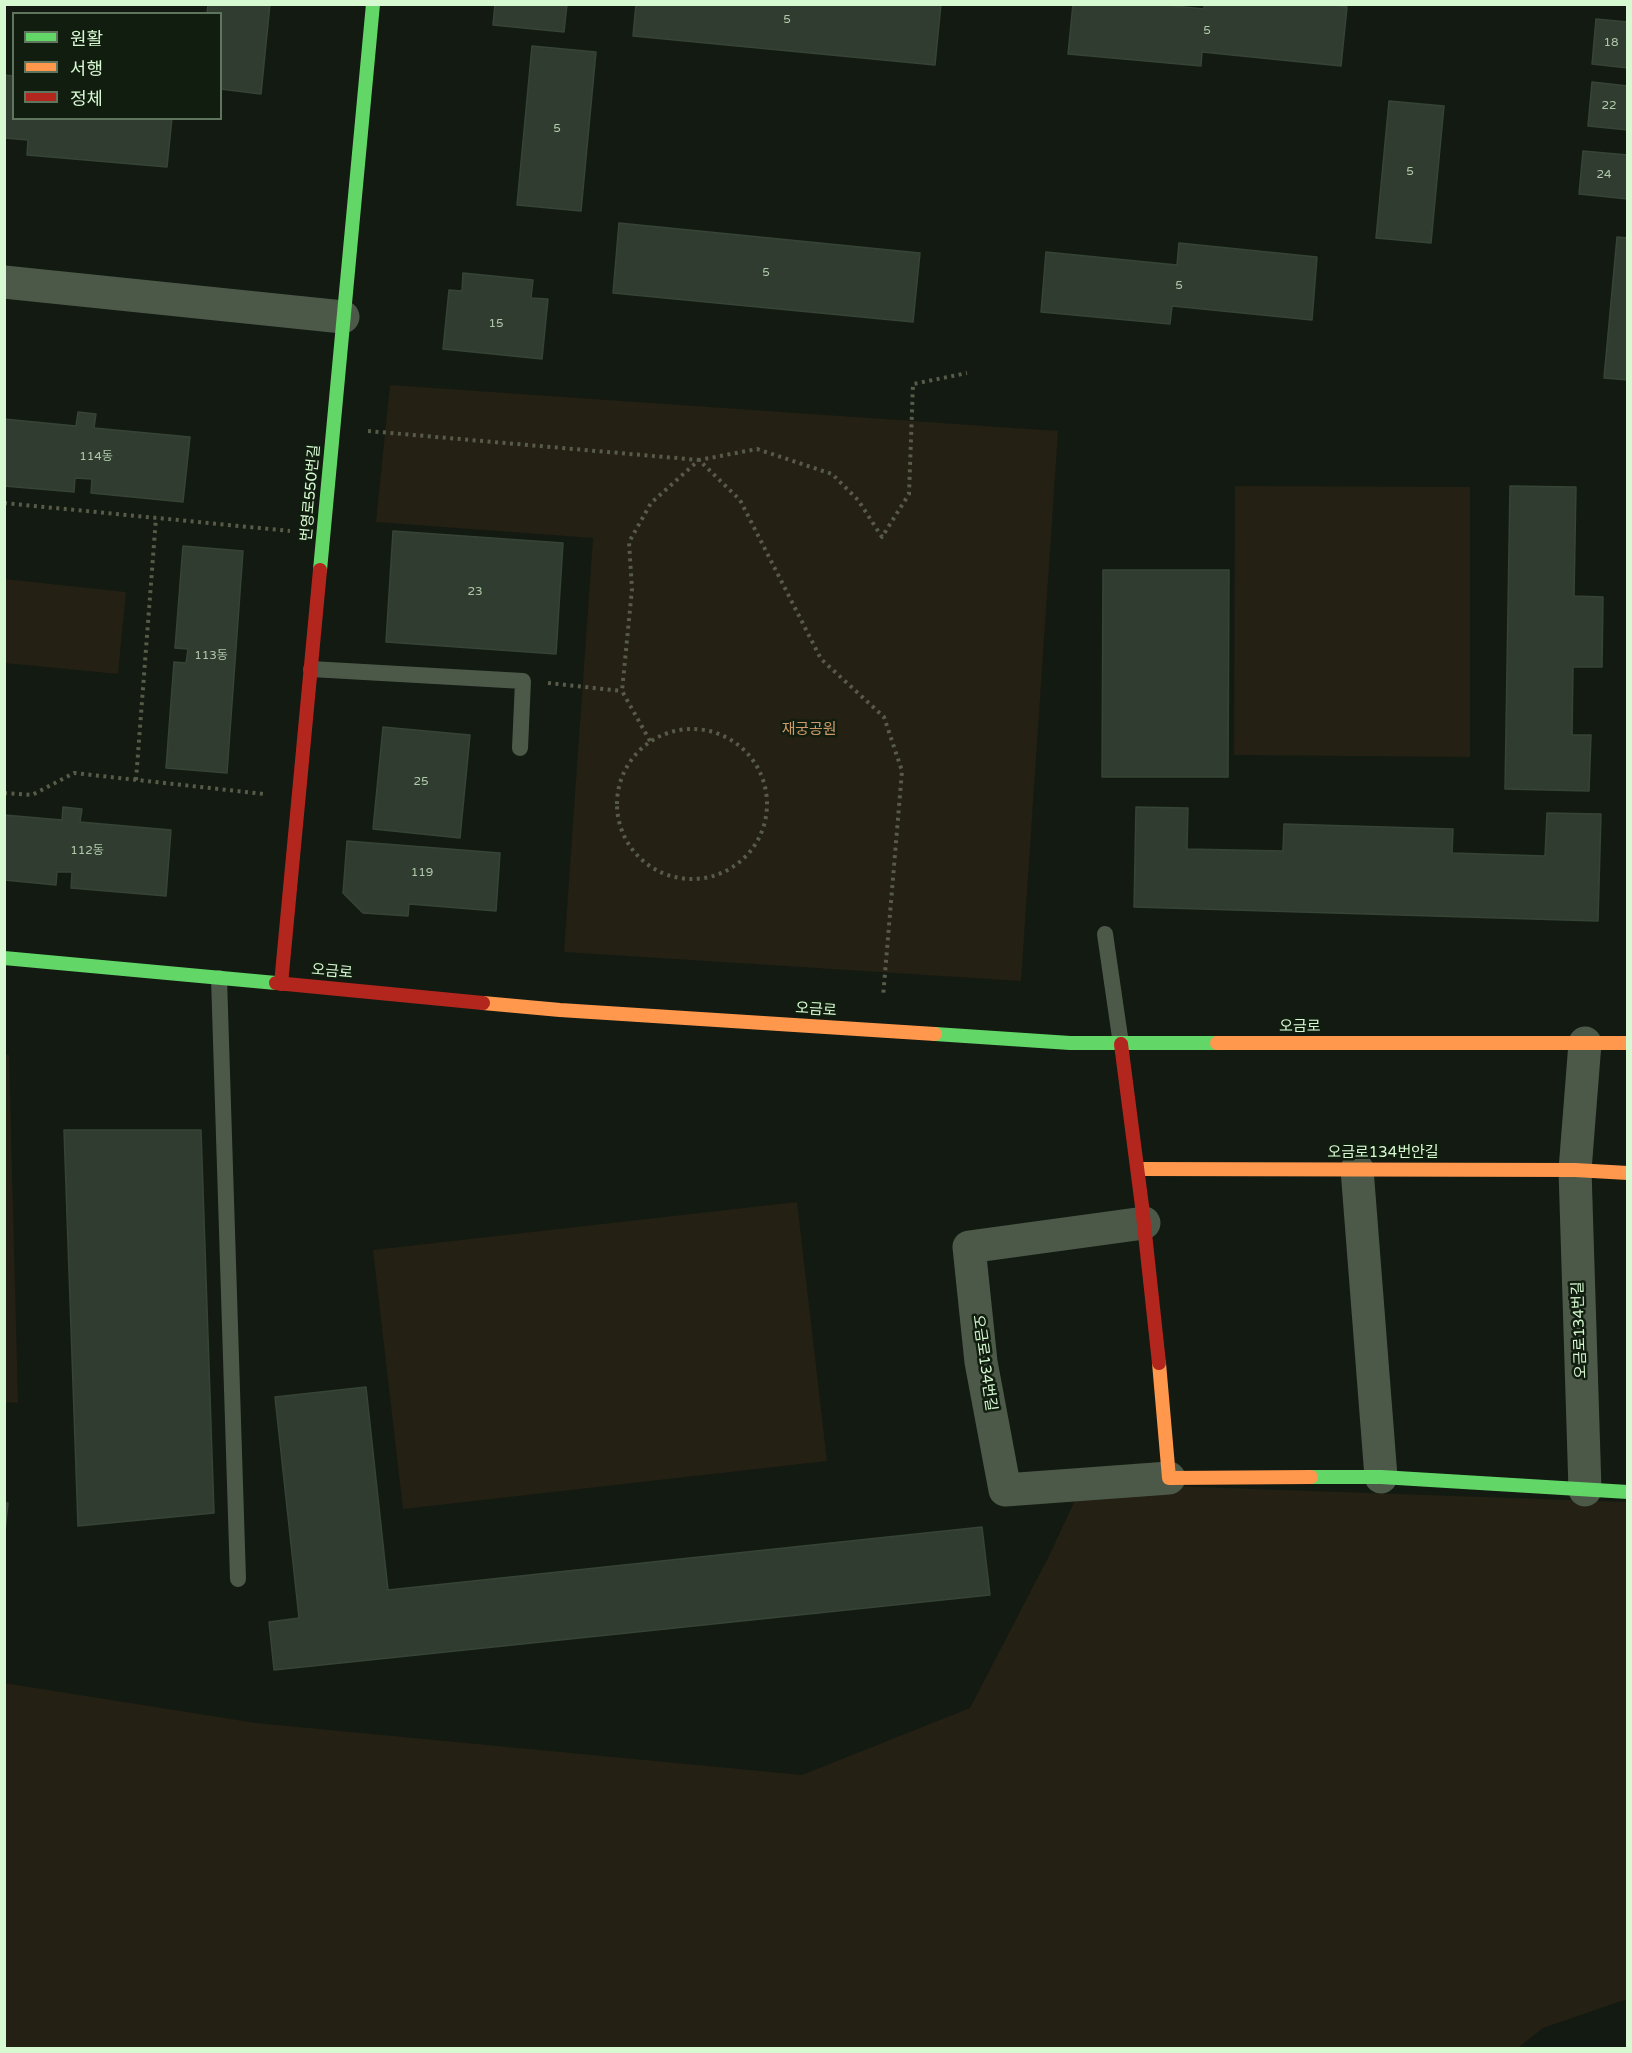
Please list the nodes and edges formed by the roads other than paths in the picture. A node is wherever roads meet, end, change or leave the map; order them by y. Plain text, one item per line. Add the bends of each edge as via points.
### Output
1 (373, 4) edge
2 (4, 282) edge
3 (343, 318) junction
4 (310, 669) junction
5 (520, 748) dead end
6 (1105, 934) dead end
7 (4, 958) edge
8 (219, 978) junction
9 (281, 984) junction
10 (1585, 1043) junction
11 (1628, 1043) edge
12 (1121, 1044) junction
13 (1139, 1169) junction
14 (1357, 1169) junction
15 (1575, 1170) junction
16 (1628, 1173) edge
17 (1144, 1223) junction
18 (1381, 1477) junction
19 (1169, 1478) junction
20 (1585, 1490) junction
21 (1628, 1492) edge
22 (238, 1579) dead end

1 - 3 street, 번영로550번길
2 - 3 street
3 - 4 street, 번영로550번길
4 - 5 lane via 524,681
4 - 9 street, 번영로550번길
6 - 12 lane
7 - 8 street, 오금로
8 - 9 street, 오금로
8 - 22 lane
9 - 12 street, 오금로 via 560,1010
10 - 11 street, 오금로
10 - 12 street, 오금로
10 - 15 street, 오금로134번길
12 - 13 street
13 - 14 street, 오금로134번안길
13 - 17 street
14 - 15 street, 오금로134번안길
14 - 18 street
15 - 16 street, 오금로134번안길
15 - 20 street, 오금로134번길
17 - 19 street
17 - 19 street, 오금로134번길 via 969,1247 970,1259 981,1362 1005,1490
18 - 19 street, 오금로134번길
18 - 20 street, 오금로134번길
20 - 21 street, 오금로134번길

